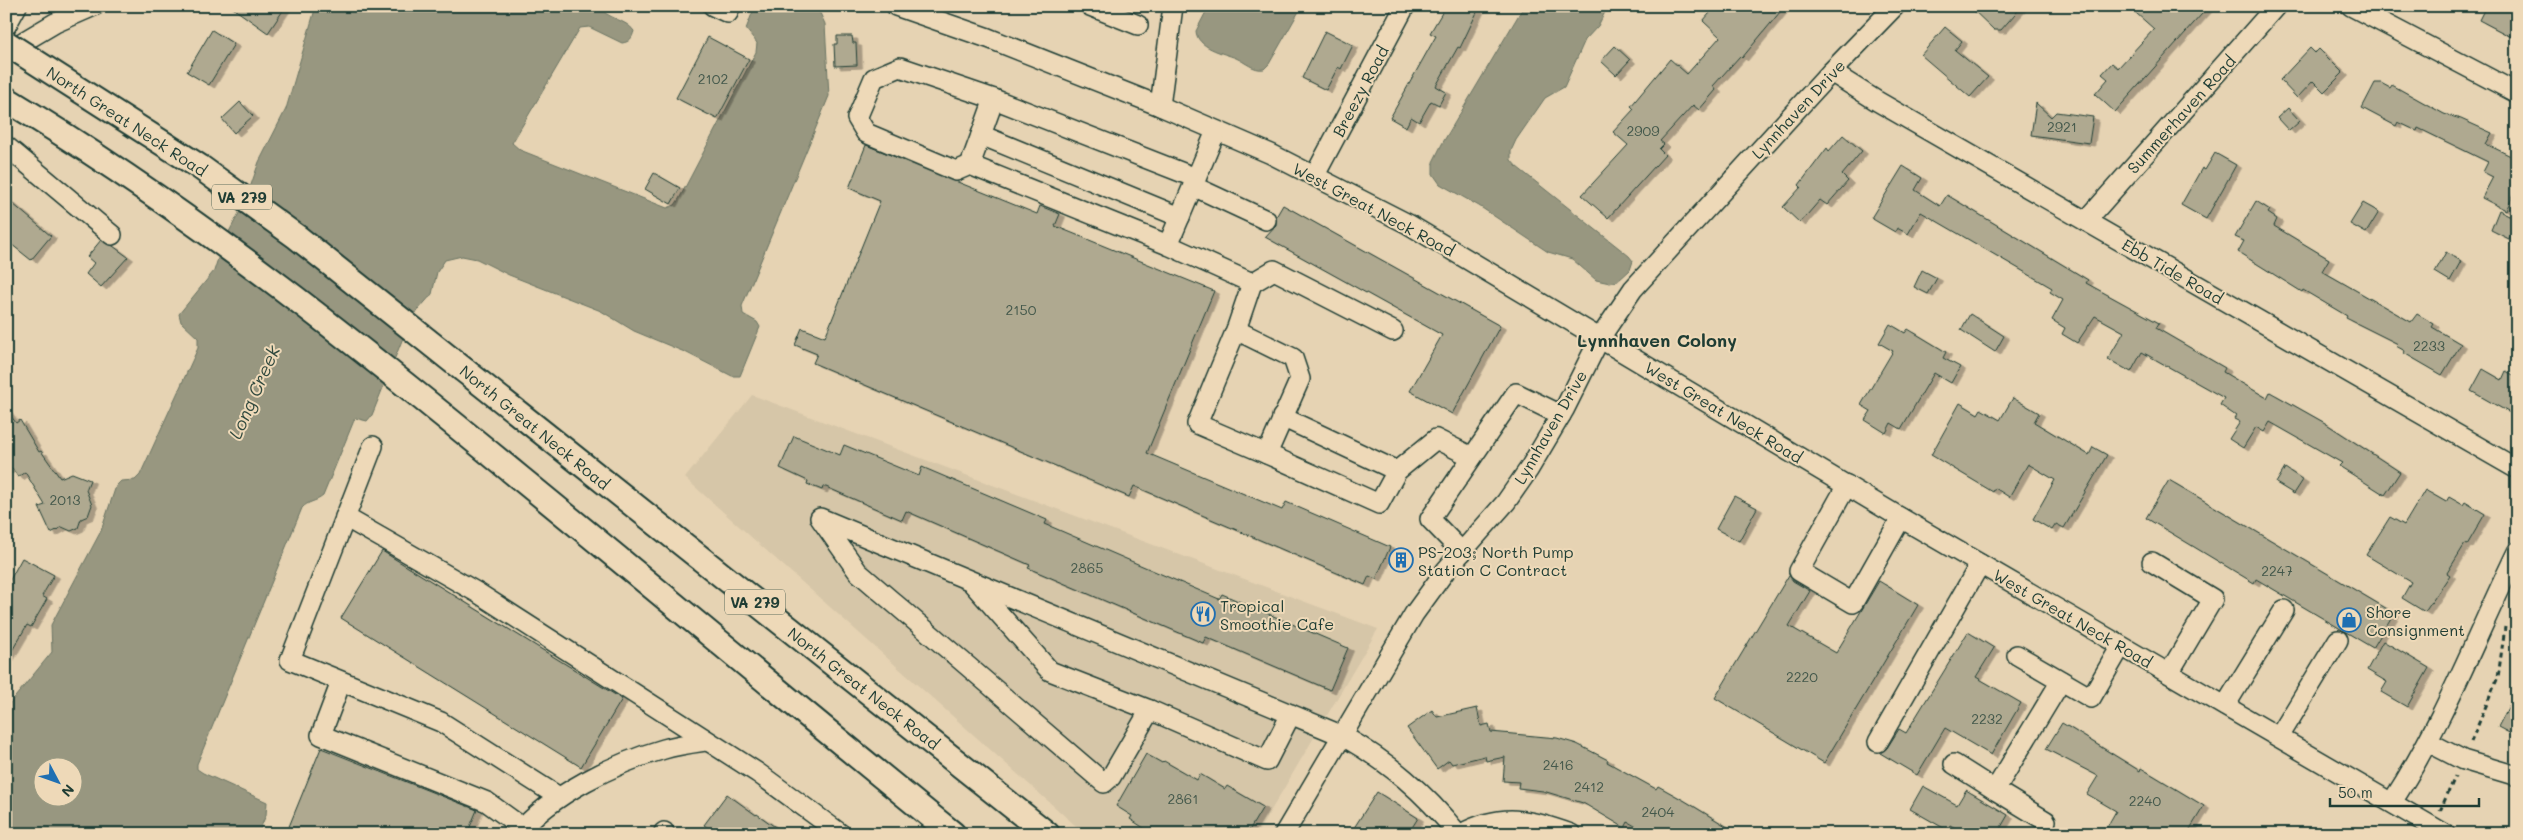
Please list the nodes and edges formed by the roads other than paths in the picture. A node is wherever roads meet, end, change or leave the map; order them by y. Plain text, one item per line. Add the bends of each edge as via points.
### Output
1 (17, 6) edge
2 (94, 6) edge
3 (713, 6) edge
4 (731, 6) edge
5 (896, 6) edge
6 (1090, 6) edge
7 (1172, 6) edge
8 (1405, 6) edge
9 (1895, 6) edge
10 (2276, 6) edge
11 (2351, 6) edge
12 (932, 12) edge
13 (1138, 25) dead end
14 (6, 26) edge
15 (6, 43) edge
16 (6, 52) edge
17 (1831, 72) junction
18 (2517, 93) edge
19 (6, 99) edge
20 (994, 99) junction
21 (1160, 106) junction
22 (1216, 131) junction
23 (981, 135) junction
24 (6, 146) edge
25 (970, 164) junction
26 (1314, 175) junction
27 (1194, 182) junction
28 (1180, 217) junction
29 (1266, 220) dead end
30 (2086, 221) junction
31 (112, 235) dead end
32 (1168, 245) junction
33 (1252, 282) junction
34 (1236, 330) junction
35 (1393, 331) dead end
36 (1600, 338) junction
37 (1560, 415) junction
38 (1282, 417) junction
39 (373, 446) dead end
40 (1267, 454) junction
41 (1472, 458) junction
42 (2517, 469) edge
43 (1396, 471) junction
44 (1847, 486) junction
45 (345, 517) junction
46 (1902, 518) junction
47 (1462, 552) junction
48 (2517, 552) edge
49 (2152, 562) dead end
50 (1980, 564) junction
51 (969, 580) junction
52 (2284, 610) dead end
53 (2338, 640) dead end
54 (2121, 646) junction
55 (2016, 655) dead end
56 (2169, 673) junction
57 (2061, 681) junction
58 (341, 682) junction
59 (2225, 706) junction
60 (1150, 710) junction
61 (1291, 714) junction
62 (1343, 736) junction
63 (2279, 737) junction
64 (706, 741) junction
65 (1878, 742) dead end
66 (2428, 742) junction
67 (1954, 764) dead end
68 (2517, 776) edge
69 (1995, 790) junction
70 (559, 797) junction
71 (2392, 802) junction
72 (2046, 821) dead end
73 (2439, 830) edge
74 (521, 831) edge
75 (841, 834) edge
76 (954, 834) edge
77 (1047, 834) edge
78 (1284, 834) edge
79 (1459, 834) edge
80 (1571, 834) edge

1 - 14 street
2 - 16 street via 55,23
3 - 4 street via 728,13
5 - 12 street, West Great Neck Road
6 - 13 street
7 - 21 street
8 - 26 street, Breezy Road
9 - 17 street, Lynnhaven Drive
10 - 30 street, Summerhaven Road
11 - 18 street
12 - 21 street, West Great Neck Road via 988,38
15 - 77 main road, North Great Neck Road / VA 279, bridge via 200,167 297,237
17 - 30 street, Ebb Tide Road
17 - 36 street, Lynnhaven Drive via 1633,289
19 - 76 main road, VA 279 via 71,138 283,288 441,413
20 - 23 street
20 - 25 street via 900,66 874,78 857,118 866,134 956,171
20 - 27 street
21 - 22 street, West Great Neck Road
22 - 26 street, West Great Neck Road
22 - 27 street
23 - 25 street
23 - 28 street
24 - 31 street
25 - 32 street
26 - 36 street, West Great Neck Road via 1408,224
27 - 28 street
27 - 29 street
28 - 32 street
30 - 42 street, Ebb Tide Road
32 - 33 street
33 - 34 street
33 - 35 street via 1274,270
34 - 38 street via 1293,358 1300,379
34 - 40 street via 1197,424
36 - 37 street, Lynnhaven Drive
36 - 44 street, West Great Neck Road
37 - 41 street via 1516,393
37 - 47 street, Lynnhaven Drive via 1506,502
38 - 40 street
38 - 43 street
39 - 45 street
40 - 43 street via 1379,504
41 - 43 street via 1436,438
41 - 47 street via 1430,519
44 - 46 street, West Great Neck Road
44 - 46 street via 1800,571 1852,603
45 - 58 street via 290,660
45 - 64 street via 478,592
46 - 50 street, West Great Neck Road
47 - 62 street, Lynnhaven Drive via 1414,614
48 - 66 street
49 - 56 street via 2213,599
50 - 54 street, West Great Neck Road
50 - 65 street
51 - 60 street via 1050,671
51 - 60 street via 820,518 858,572 1104,784
51 - 61 street
52 - 59 street
53 - 63 street
54 - 56 street, West Great Neck Road
54 - 57 street via 2090,698
55 - 57 street
56 - 59 street, West Great Neck Road
57 - 69 street
58 - 70 street via 441,722
58 - 74 street via 321,735 486,802
59 - 63 street, West Great Neck Road
60 - 61 street via 1267,761
61 - 62 street
62 - 78 street, Lynnhaven Drive
62 - 79 street via 1408,779
63 - 71 street, West Great Neck Road
64 - 70 street via 665,748 627,761
64 - 75 street via 758,773
66 - 68 street via 2463,760
66 - 71 street
67 - 69 street
69 - 72 street
70 - 74 street
71 - 73 street, West Great Neck Road
79 - 80 street via 1493,821 1515,819 1537,822

